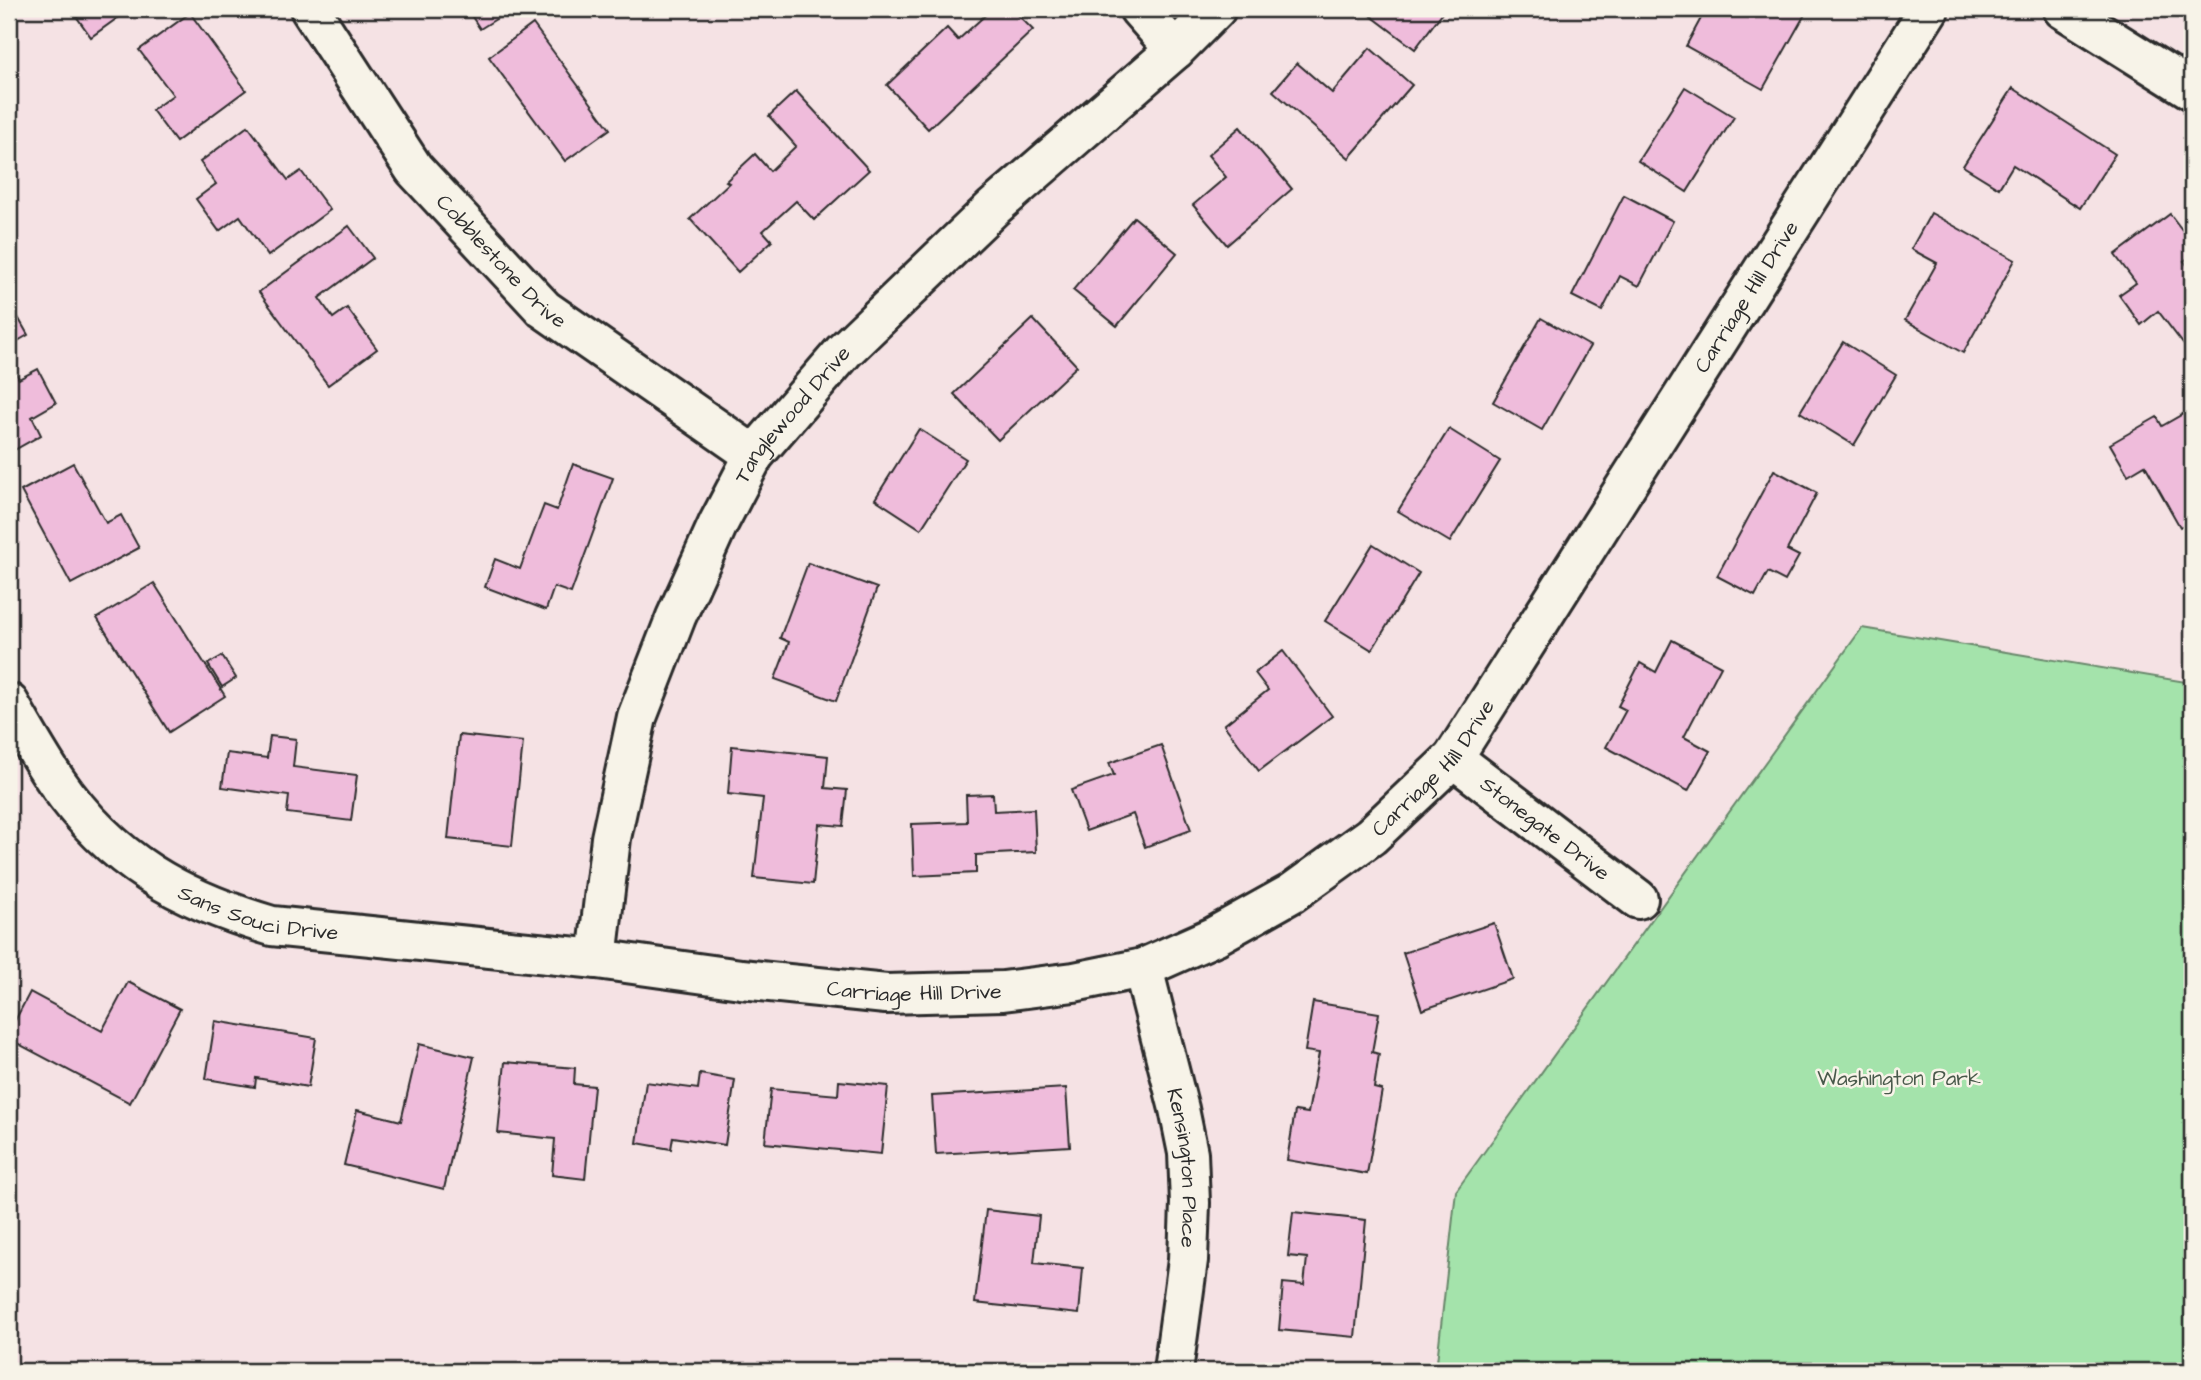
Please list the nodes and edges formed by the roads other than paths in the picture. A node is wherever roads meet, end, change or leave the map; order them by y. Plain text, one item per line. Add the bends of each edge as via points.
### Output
1 (310, 9) edge
2 (1139, 9) edge
3 (1216, 9) edge
4 (1929, 9) edge
5 (2063, 9) edge
6 (1175, 50) junction
7 (2192, 90) edge
8 (754, 455) junction
9 (9, 704) edge
10 (1453, 758) junction
11 (1638, 899) dead end
12 (597, 959) junction
13 (1143, 968) junction
14 (1173, 1371) edge

1 - 8 street, Cobblestone Drive via 414,169 544,309
2 - 6 street
3 - 6 street, Tanglewood Drive
4 - 10 street, Carriage Hill Drive
5 - 7 street
6 - 8 street, Tanglewood Drive via 1002,200 844,351
8 - 12 street, Tanglewood Drive via 676,617 637,717 611,838
9 - 12 street, Sans Souci Drive via 56,781 86,818 117,850 189,897 272,926
10 - 11 street, Stonegate Drive
10 - 13 street, Carriage Hill Drive via 1371,836 1292,892 1216,936
12 - 13 street, Carriage Hill Drive via 886,994 1003,991
13 - 14 street, Kensington Place via 1188,1153 1188,1261

